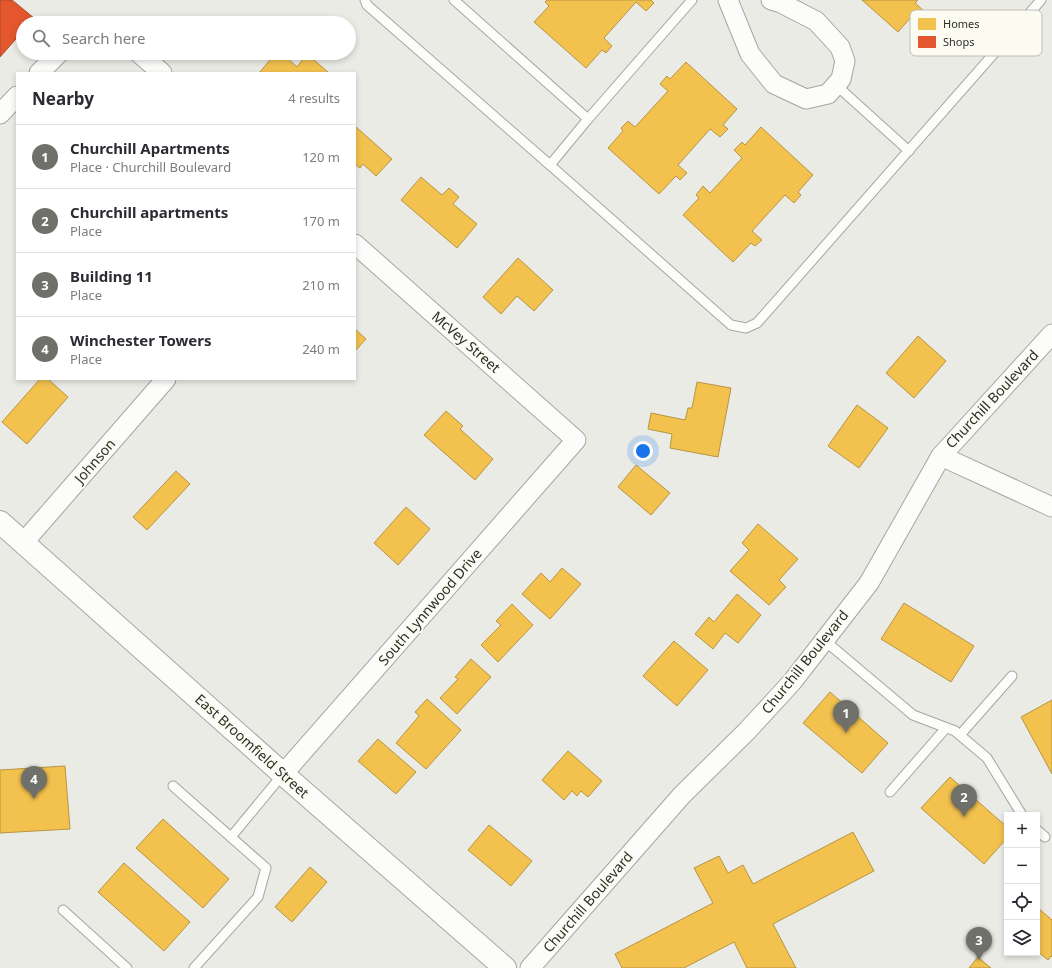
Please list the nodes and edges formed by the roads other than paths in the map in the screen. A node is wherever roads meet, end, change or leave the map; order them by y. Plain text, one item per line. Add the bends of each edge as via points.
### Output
1 (366, 0) edge
2 (454, 0) edge
3 (692, 0) edge
4 (728, 0) edge
5 (771, 0) edge
6 (1041, 0) edge
7 (1032, 10) edge
8 (992, 56) edge
9 (51, 60) edge
10 (147, 60) edge
11 (40, 72) edge
12 (161, 72) edge
13 (836, 85) junction
14 (16, 97) edge
15 (0, 114) edge
16 (588, 119) junction
17 (909, 151) junction
18 (550, 165) junction
19 (356, 245) edge
20 (1052, 334) edge
21 (165, 380) edge
22 (576, 440) joint
23 (941, 456) junction
24 (1052, 507) edge
25 (0, 522) edge
26 (24, 543) junction
27 (824, 640) junction
28 (1012, 676) dead end
29 (946, 728) junction
30 (960, 735) junction
31 (283, 774) junction
32 (173, 786) dead end
33 (890, 792) dead end
34 (1020, 812) edge
35 (1040, 833) edge
36 (231, 837) junction
37 (1045, 837) dead end
38 (63, 910) dead end
39 (127, 968) edge
40 (194, 968) edge
41 (505, 968) edge
42 (530, 968) edge

1 - 18 lane via 367,5
2 - 16 lane
3 - 16 lane
4 - 13 street via 750,54 774,84 806,99 828,94
5 - 13 street via 816,21 840,47 845,61 841,79
6 - 7 lane
8 - 17 lane
9 - 11 street
10 - 12 street
13 - 17 lane
14 - 15 street
16 - 18 lane
17 - 18 lane via 757,323 746,328 731,325
19 - 22 street, McVey Street
20 - 23 street, Churchill Boulevard
21 - 26 street, Johnson
22 - 31 street, South Lynnwood Drive
23 - 24 street
23 - 27 street, Churchill Boulevard via 869,583
25 - 26 main road, East Broomfield Street
26 - 31 main road, East Broomfield Street
27 - 29 lane via 913,715
27 - 42 street, Churchill Boulevard via 747,732 682,795
28 - 30 lane
29 - 30 lane
29 - 33 lane
30 - 34 lane via 987,758
31 - 36 lane
31 - 41 main road, East Broomfield Street
32 - 36 lane
35 - 37 lane
36 - 40 lane via 266,868 258,897
38 - 39 lane

